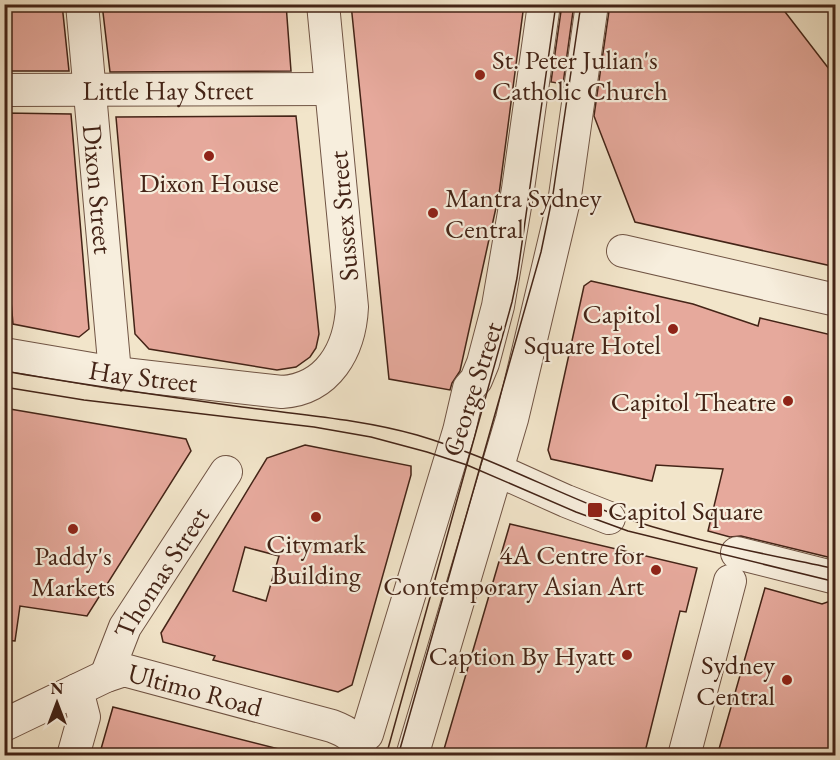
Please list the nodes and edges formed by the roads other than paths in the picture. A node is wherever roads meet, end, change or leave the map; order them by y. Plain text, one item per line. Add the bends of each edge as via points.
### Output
1 (82, 4) edge
2 (323, 4) edge
3 (544, 4) edge
4 (592, 4) edge
5 (332, 89) junction
6 (4, 90) edge
7 (89, 91) junction
8 (623, 251) dead end
9 (836, 300) edge
10 (4, 354) edge
11 (115, 373) junction
12 (282, 392) joint
13 (496, 470) junction
14 (226, 472) dead end
15 (609, 518) dead end
16 (836, 578) edge
17 (106, 676) junction
18 (77, 690) junction
19 (4, 725) edge
20 (359, 747) edge
21 (73, 756) edge
22 (412, 756) edge
23 (684, 756) edge

1 - 7 street, Dixon Street
2 - 5 street, Sussex Street
3 - 20 street, George Street via 508,250 491,334 476,381 470,388 367,734
4 - 13 street, George Street via 565,196 512,419
5 - 7 street, Little Hay Street
5 - 12 street, Sussex Street via 350,327 346,344 328,370 306,388
6 - 7 street, Little Hay Street
7 - 11 street, Dixon Street
8 - 9 street
10 - 11 street, Hay Street
11 - 12 street, Hay Street
13 - 15 street
13 - 22 street, George Street
14 - 17 street, Thomas Street via 125,627
16 - 23 street via 733,567
17 - 18 street, Ultimo Road
17 - 20 street, Ultimo Road via 124,670 332,726 348,732
18 - 19 street, Ultimo Road
18 - 21 street via 84,717

